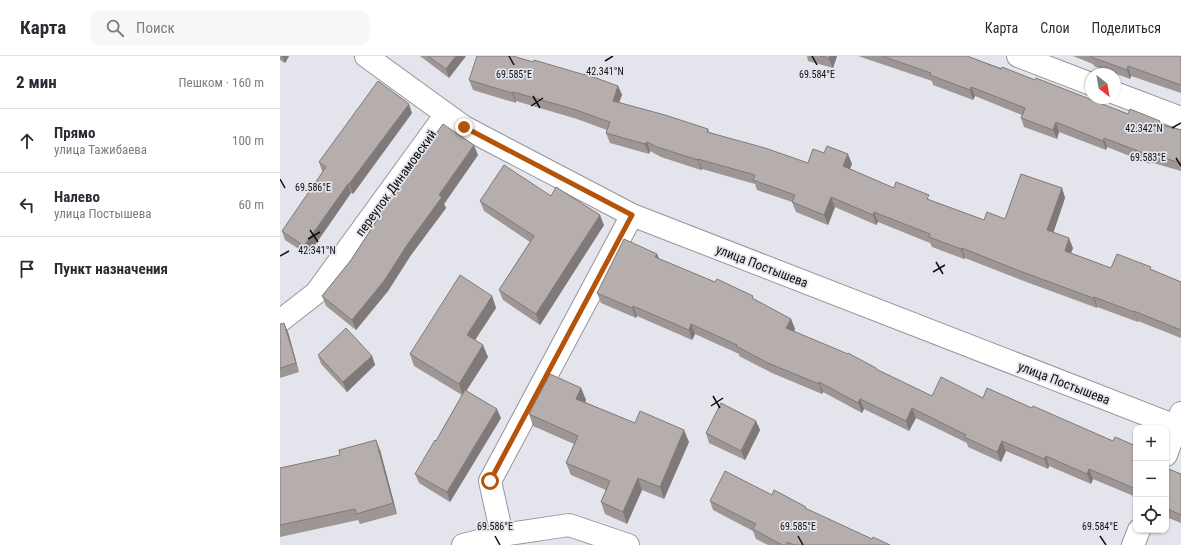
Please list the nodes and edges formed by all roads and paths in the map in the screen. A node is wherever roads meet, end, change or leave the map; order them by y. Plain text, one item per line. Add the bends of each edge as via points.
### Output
1 (366, 56) edge
2 (1018, 56) edge
3 (1085, 82) edge
4 (1121, 95) edge
5 (446, 114) junction
6 (1181, 118) edge
7 (632, 215) junction
8 (280, 321) edge
9 (1179, 423) edge
10 (1169, 448) edge
11 (1138, 533) edge
12 (502, 535) junction
13 (462, 545) edge
14 (628, 545) edge
15 (1133, 545) edge

1 - 5 street, улица Постышева
2 - 3 street
4 - 6 street
5 - 7 street, улица Постышева via 464,127
5 - 8 street, переулок Динамовский via 316,293
7 - 9 street, улица Постышева
7 - 12 street via 490,481
9 - 10 street
11 - 15 street
12 - 13 street
12 - 14 street via 569,525

